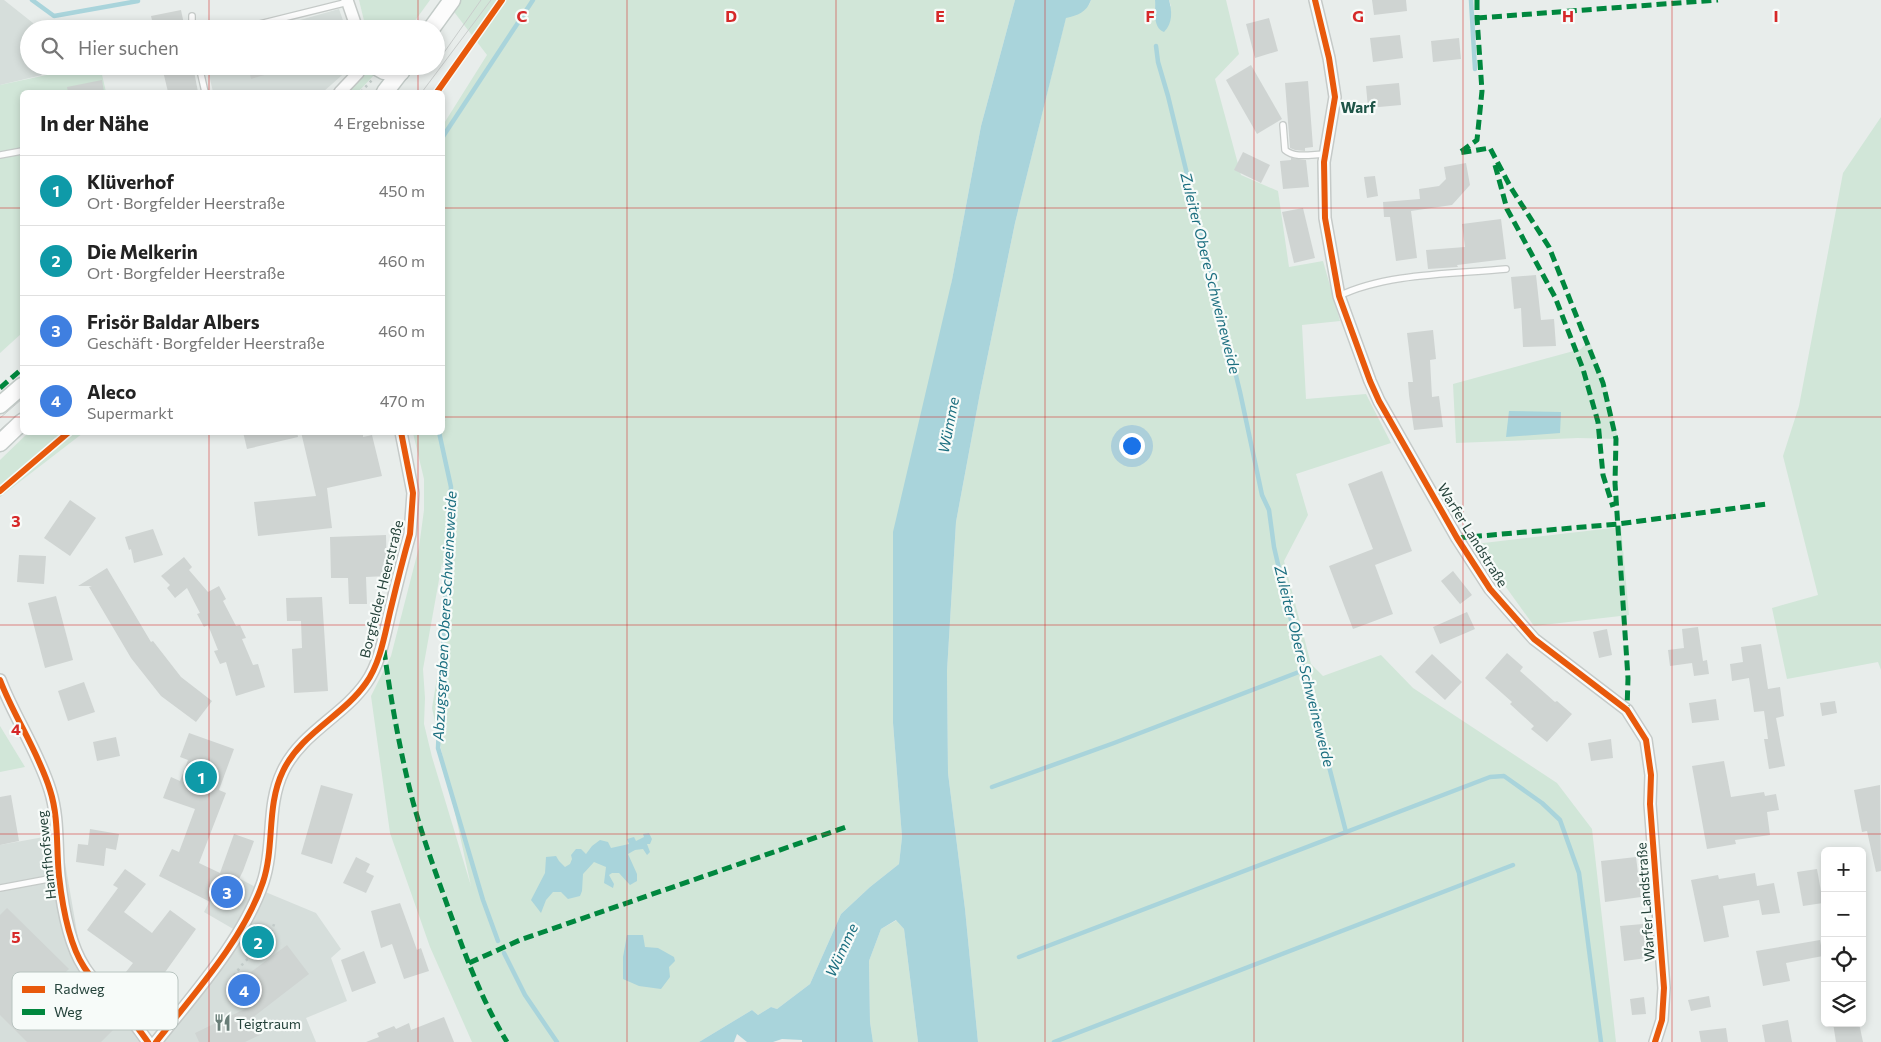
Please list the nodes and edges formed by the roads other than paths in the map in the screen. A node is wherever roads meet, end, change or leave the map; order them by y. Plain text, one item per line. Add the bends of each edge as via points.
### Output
1 (452, 0) edge
2 (1315, 0) edge
3 (348, 1) edge
4 (192, 16) dead end
5 (192, 20) edge
6 (274, 20) edge
7 (354, 20) edge
8 (437, 20) edge
9 (201, 75) edge
10 (356, 75) edge
11 (398, 75) edge
12 (205, 90) edge
13 (342, 90) edge
14 (387, 90) edge
15 (1283, 125) dead end
16 (20, 151) edge
17 (1325, 154) junction
18 (0, 155) edge
19 (1506, 270) dead end
20 (1339, 296) junction
21 (20, 388) edge
22 (0, 405) edge
23 (20, 424) edge
24 (402, 435) edge
25 (0, 443) edge
26 (0, 680) edge
27 (59, 877) junction
28 (0, 888) edge
29 (88, 972) edge
30 (178, 1013) edge
31 (139, 1030) edge
32 (165, 1030) edge
33 (148, 1042) edge
34 (156, 1042) edge
35 (1655, 1042) edge

1 - 8 main road
2 - 17 street, Warfer Landstraße via 1335,97
3 - 6 lane
3 - 7 street
4 - 5 lane
9 - 12 lane
10 - 13 street
11 - 14 main road
15 - 17 lane via 1289,153
16 - 18 lane
17 - 20 street, Warfer Landstraße via 1325,218
19 - 20 lane via 1405,278 1358,287
20 - 35 street, Warfer Landstraße via 1379,401 1490,589 1534,639 1626,710 1646,740 1664,988 1662,1020
21 - 22 main road
23 - 25 main road
24 - 30 street, Borgfelder Heerstraße via 413,493 410,534 376,662 367,682 353,698 302,743 288,761 277,787 264,881 252,912
26 - 27 street, Hamfhofsweg via 51,790
27 - 28 lane
27 - 29 street, Hamfhofsweg via 74,944
31 - 33 street, Hamfhofsweg
32 - 34 street, Borgfelder Heerstraße

